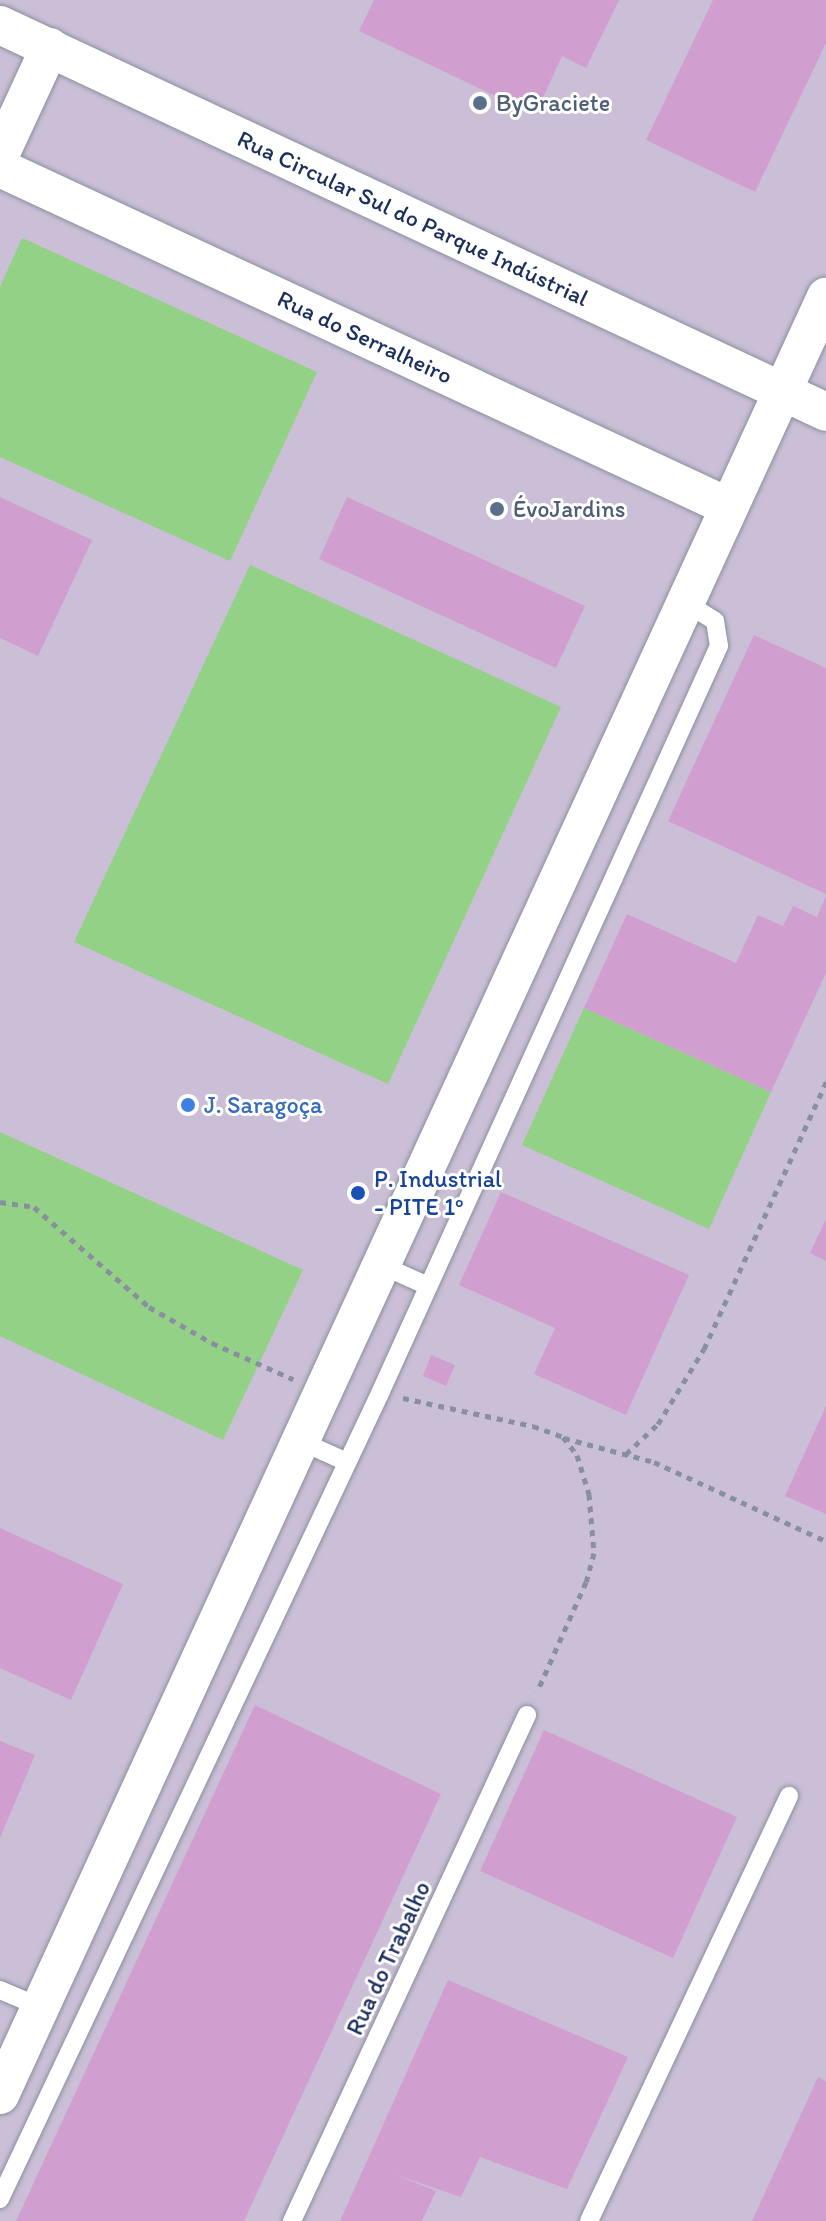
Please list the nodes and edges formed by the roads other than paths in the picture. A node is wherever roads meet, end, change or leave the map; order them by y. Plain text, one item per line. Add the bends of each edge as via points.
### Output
1 (0, 25) edge
2 (50, 47) junction
3 (0, 155) edge
4 (0, 168) edge
5 (826, 297) edge
6 (782, 392) junction
7 (826, 412) edge
8 (729, 507) junction
9 (685, 602) junction
10 (381, 1265) junction
11 (428, 1286) junction
12 (300, 1441) junction
13 (347, 1462) junction
14 (527, 1715) road end
15 (789, 1796) dead end
16 (0, 1990) edge
17 (40, 2007) junction
18 (0, 2095) edge
19 (0, 2199) edge
20 (292, 2221) edge
21 (589, 2221) edge

1 - 2 street, Rua Circular Sul do Parque Indústrial
2 - 3 street
2 - 6 street, Rua Circular Sul do Parque Indústrial
4 - 8 street, Rua do Serralheiro
5 - 6 street
6 - 7 street, Rua Circular Sul do Parque Indústrial
6 - 8 street
8 - 9 street
9 - 10 street
9 - 11 lane via 715,621 719,646
10 - 11 lane
10 - 12 street
11 - 13 lane
12 - 13 lane
12 - 17 street
13 - 19 lane
14 - 20 lane, Rua do Trabalho
15 - 21 lane
16 - 17 lane
17 - 18 street

